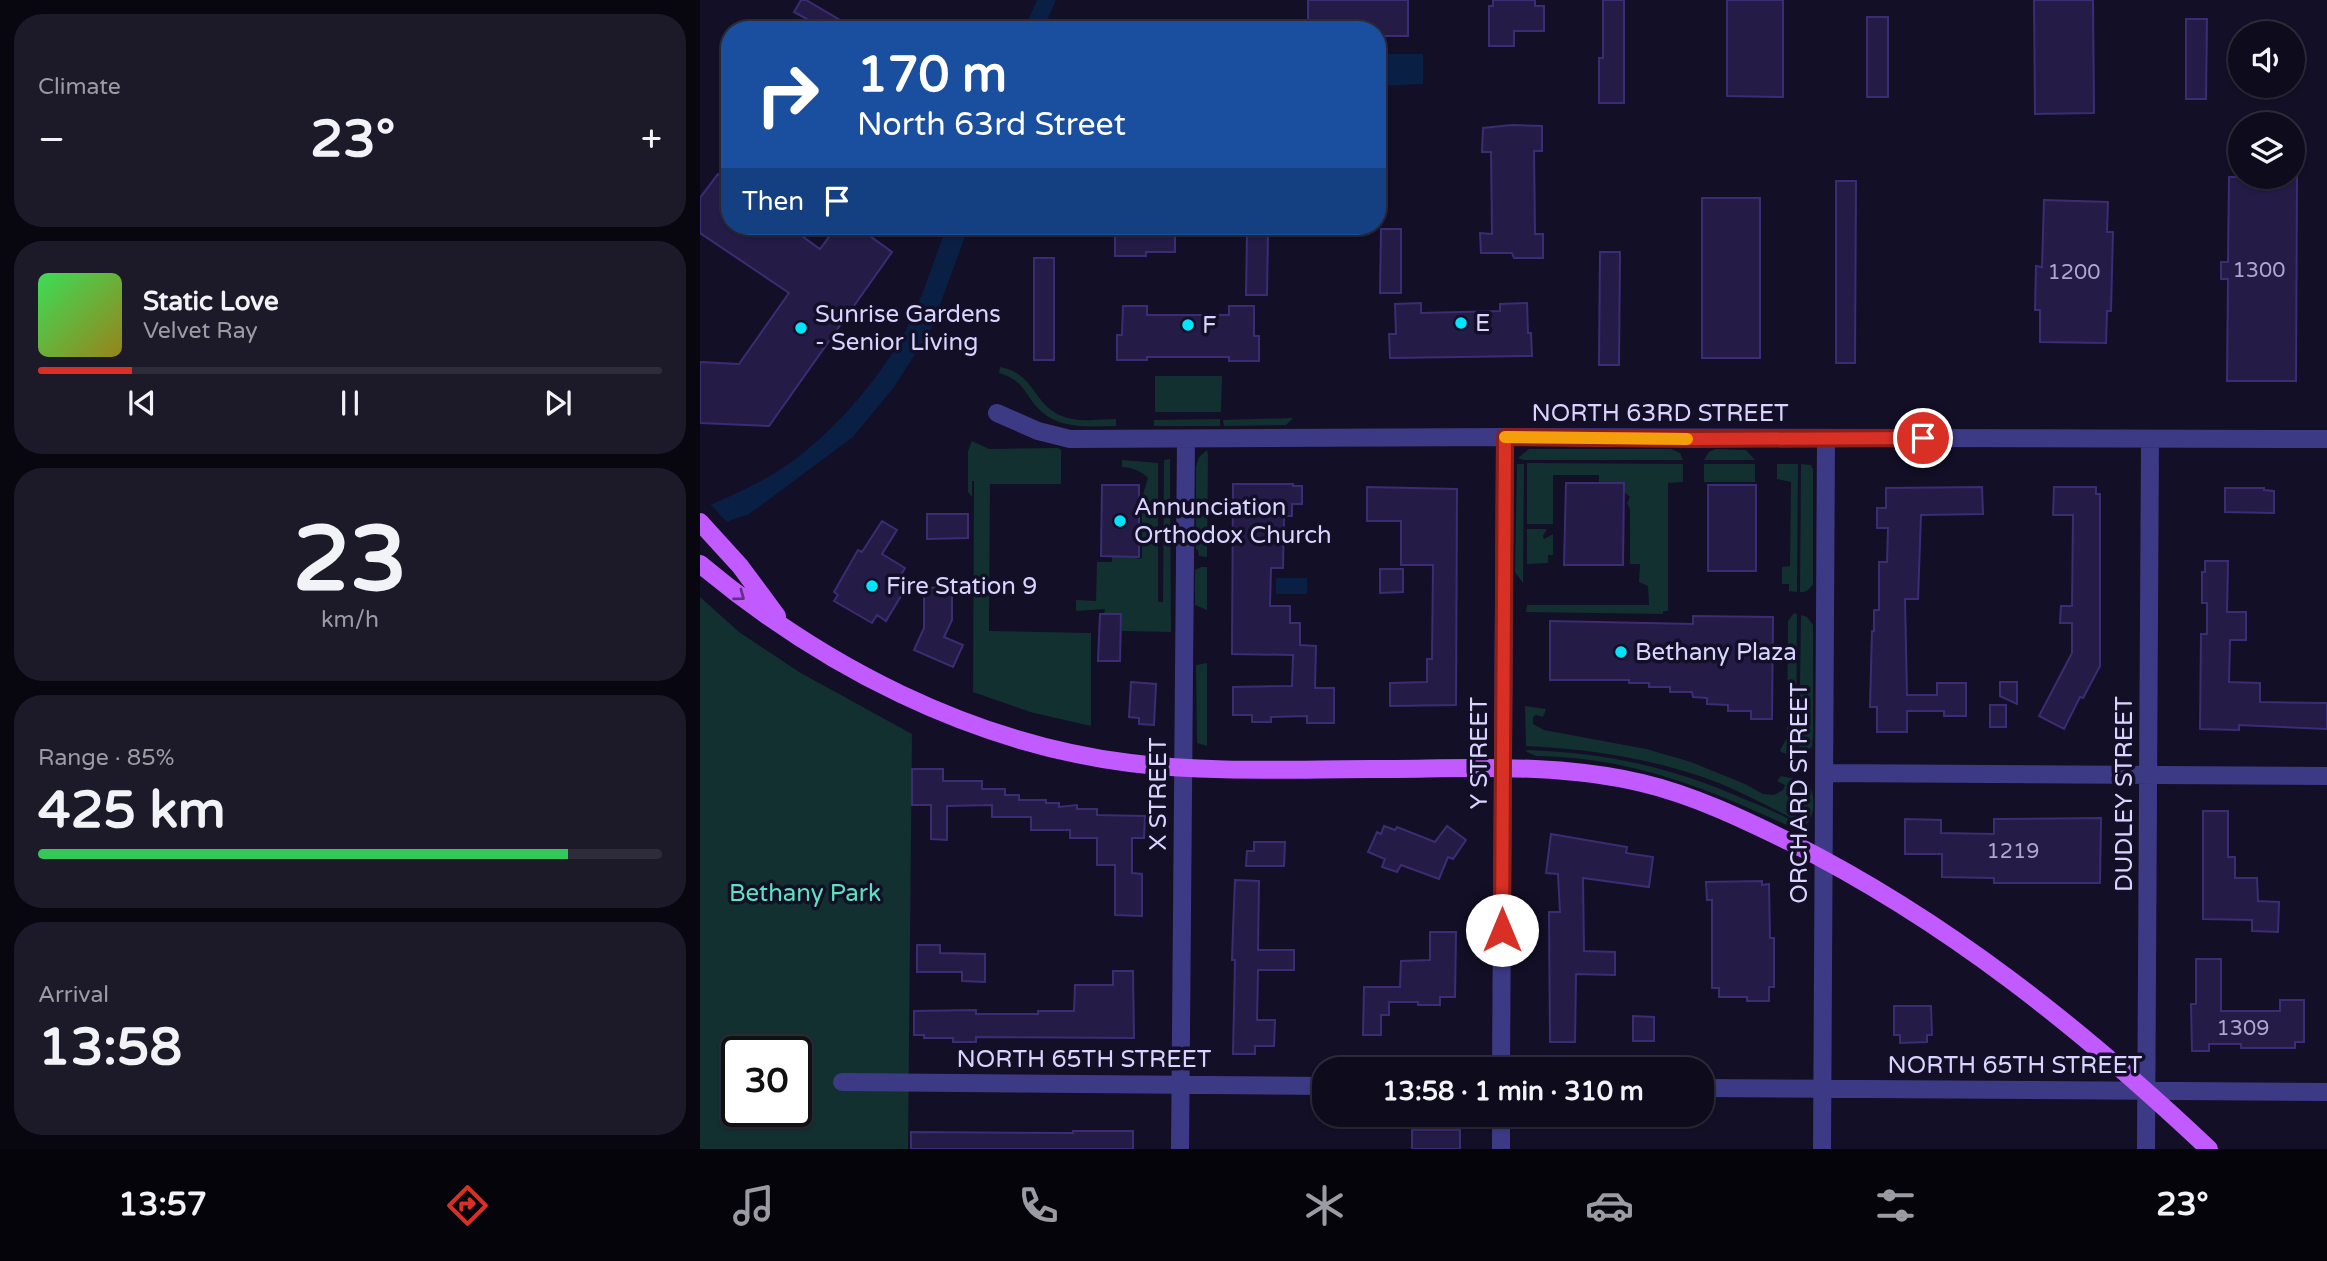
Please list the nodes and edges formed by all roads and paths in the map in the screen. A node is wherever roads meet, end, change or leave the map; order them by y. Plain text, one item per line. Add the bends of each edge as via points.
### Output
1 (997, 412) dead end
2 (1505, 437) junction
3 (1826, 438) junction
4 (1186, 439) junction
5 (2150, 439) junction
6 (2327, 439) edge
7 (700, 522) edge
8 (700, 564) edge
9 (783, 625) junction
10 (1183, 767) junction
11 (1503, 769) junction
12 (1824, 773) junction
13 (2149, 775) junction
14 (2327, 776) edge
15 (1824, 859) junction
16 (1501, 1057) edge
17 (842, 1082) dead end
18 (1181, 1084) junction
19 (1312, 1086) edge
20 (1714, 1088) edge
21 (1822, 1088) junction
22 (2146, 1090) junction
23 (2327, 1092) edge
24 (1501, 1127) edge
25 (1180, 1149) edge
26 (1501, 1149) edge
27 (1822, 1149) edge
28 (2146, 1149) edge
29 (2209, 1149) edge

1 - 4 street, NORTH 63RD STREET via 1038,431 1070,439
2 - 3 street, NORTH 63RD STREET
2 - 4 street, NORTH 63RD STREET
2 - 11 street, Y STREET
3 - 5 street, NORTH 63RD STREET
3 - 12 street, ORCHARD STREET
4 - 10 street, X STREET
5 - 6 street, NORTH 63RD STREET
5 - 13 street, DUDLEY STREET
7 - 9 main road via 740,565
8 -> 9 main road
9 - 10 main road via 898,694 972,724 1063,751
10 - 11 main road
10 - 18 street, X STREET
11 - 15 main road via 1591,774 1656,786 1725,812
11 - 16 street, Y STREET
12 - 13 street
12 - 15 street, ORCHARD STREET
13 - 14 street
13 - 22 street, DUDLEY STREET
15 - 21 street, ORCHARD STREET
15 - 22 main road via 1981,957
17 - 18 street, NORTH 65TH STREET
18 - 19 street, NORTH 65TH STREET
18 - 25 street, X STREET
20 - 21 street, NORTH 65TH STREET
21 - 22 street, NORTH 65TH STREET
21 - 27 street, ORCHARD STREET
22 - 23 street, NORTH 65TH STREET
22 - 28 street, DUDLEY STREET
22 - 29 main road
24 - 26 street

